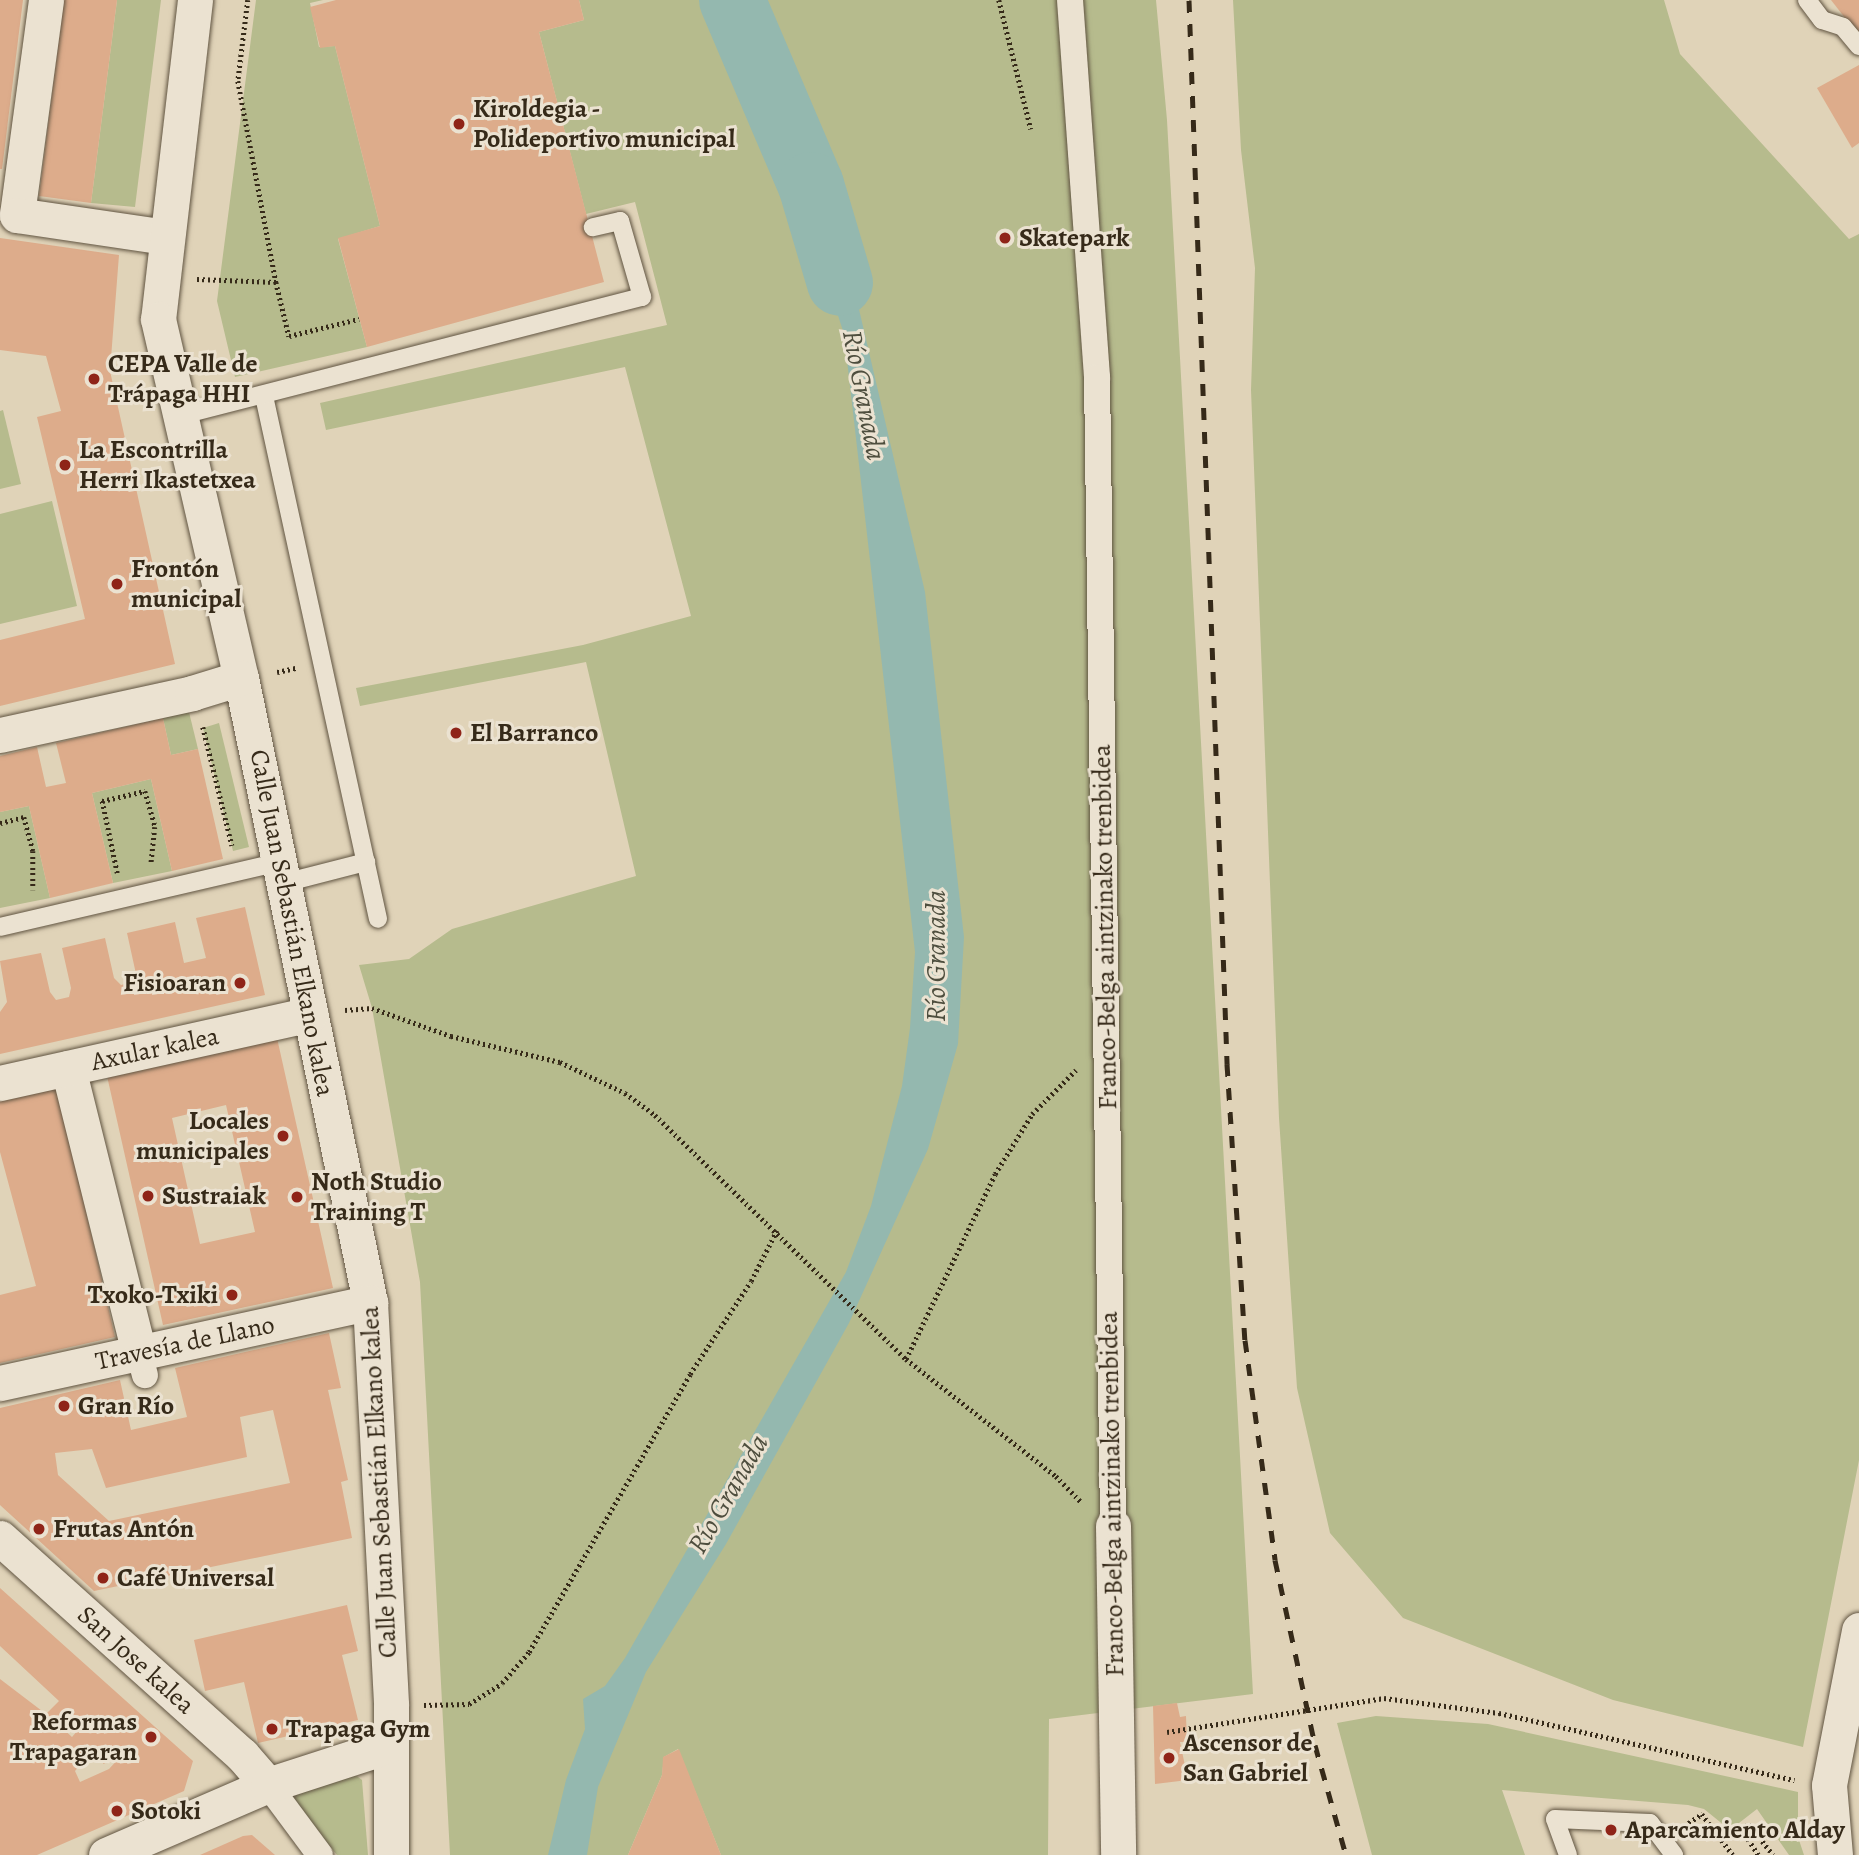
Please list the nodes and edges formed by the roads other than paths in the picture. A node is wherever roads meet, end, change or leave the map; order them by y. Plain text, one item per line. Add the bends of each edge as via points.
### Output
1 (46, 0) edge
2 (195, 0) edge
3 (1070, 0) edge
4 (1807, 0) edge
5 (1859, 46) edge
6 (8, 214) edge
7 (593, 227) dead end
8 (166, 237) junction
9 (264, 396) junction
10 (182, 415) junction
11 (241, 678) junction
12 (0, 735) edge
13 (366, 862) junction
14 (282, 872) junction
15 (378, 919) dead end
16 (0, 927) edge
17 (310, 1014) junction
18 (68, 1068) junction
19 (0, 1083) edge
20 (370, 1302) junction
21 (142, 1364) junction
22 (0, 1383) edge
23 (1113, 1526) joint
24 (0, 1538) edge
25 (1859, 1630) edge
26 (388, 1746) junction
27 (268, 1785) junction
28 (106, 1855) edge
29 (320, 1855) edge
30 (391, 1855) edge
31 (1118, 1855) edge
32 (1568, 1855) edge
33 (1674, 1855) edge
34 (1835, 1855) edge

1 - 6 street
2 - 8 street, Calle Juan Sebastián Elkano kalea
3 - 23 street, Franco-Belga aintzinako trenbidea via 1097,377
4 - 5 lane via 1822,20 1843,27
6 - 8 street
7 - 9 lane via 620,221 642,297
8 - 10 street, Calle Juan Sebastián Elkano kalea via 158,319
9 - 10 lane
9 - 13 lane
10 - 11 street, Calle Juan Sebastián Elkano kalea
11 - 12 street
11 - 14 street, Calle Juan Sebastián Elkano kalea
13 - 14 lane
13 - 15 lane
14 - 16 lane via 148,893
14 - 17 street, Calle Juan Sebastián Elkano kalea
17 - 18 street, Axular kalea
17 - 20 street, Calle Juan Sebastián Elkano kalea
18 - 19 street, Axular kalea
18 - 21 street
20 - 21 street, Travesía de Llano
20 - 26 street, Calle Juan Sebastián Elkano kalea via 391,1705
21 - 22 street, Travesía de Llano
23 - 31 street, Franco-Belga aintzinako trenbidea
24 - 27 street, San Jose kalea via 242,1755
25 - 34 street via 1829,1785
26 - 27 street
26 - 30 street, Calle Juan Sebastián Elkano kalea
27 - 28 street
27 - 29 street
32 - 33 lane via 1555,1819 1650,1823

